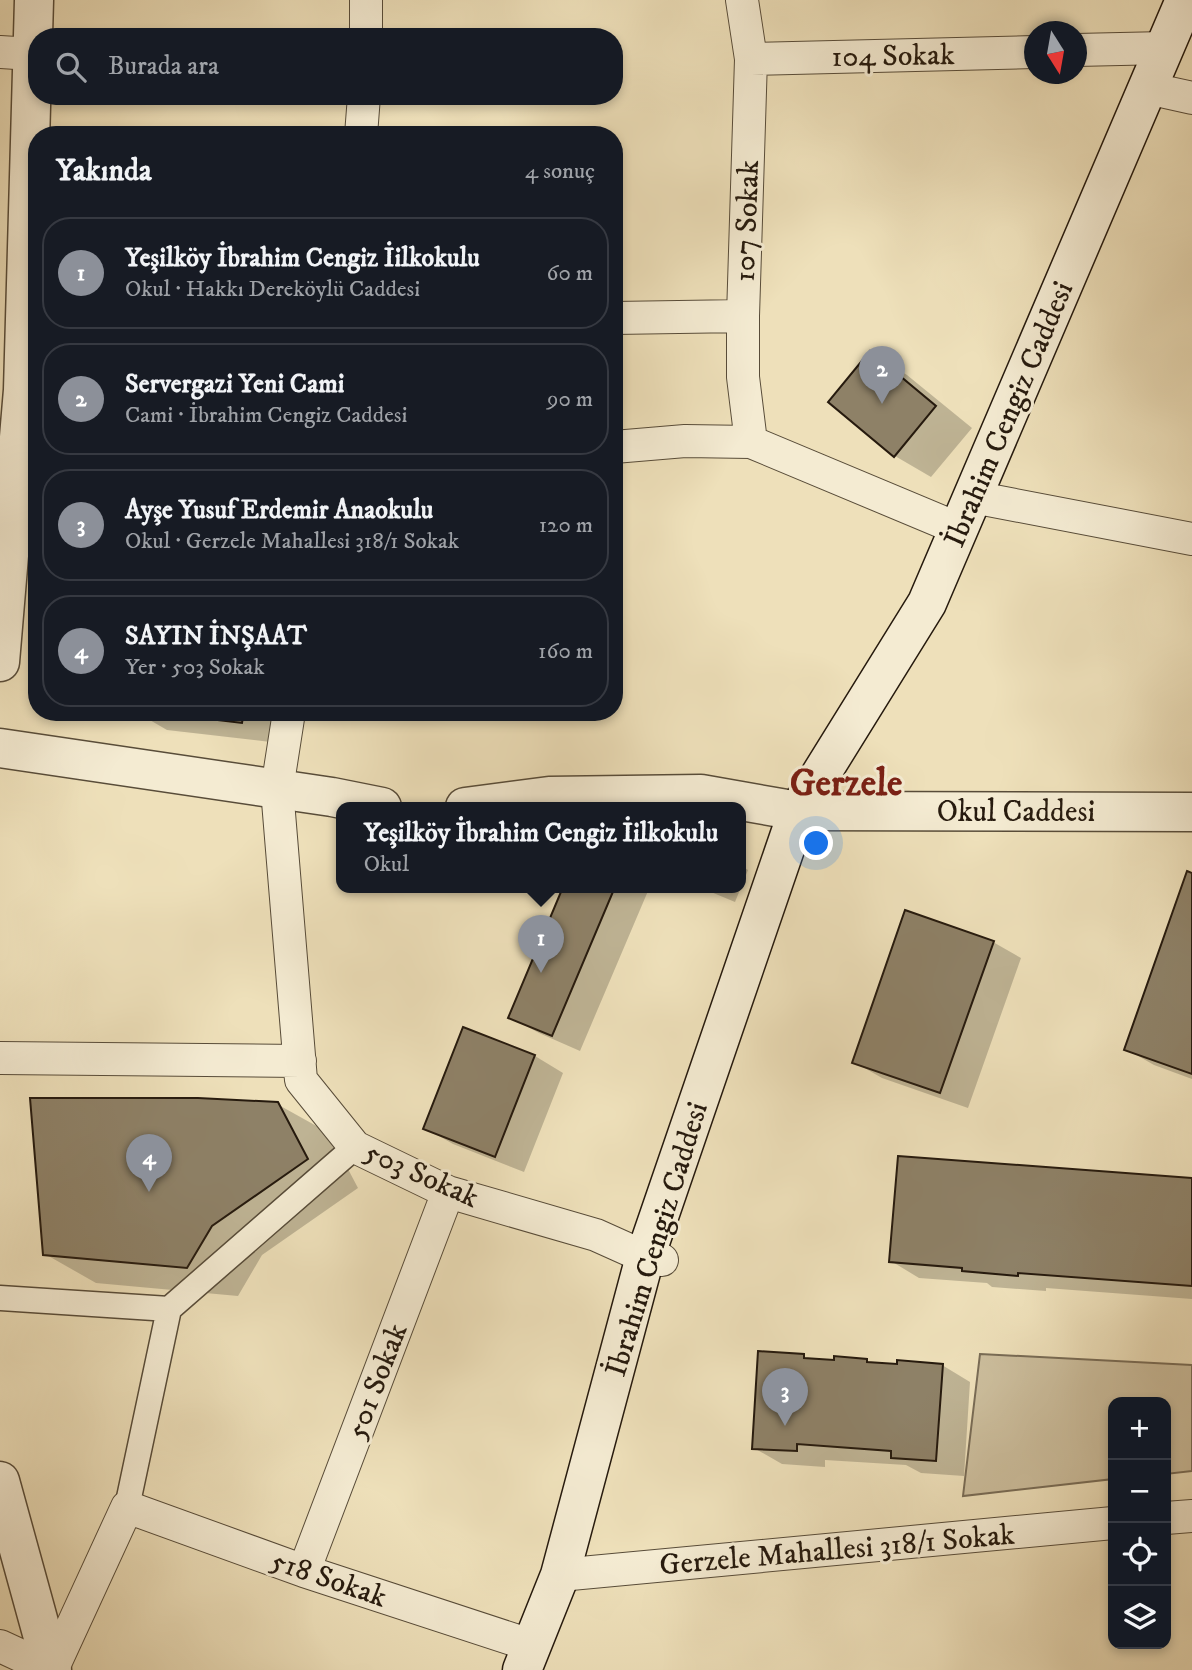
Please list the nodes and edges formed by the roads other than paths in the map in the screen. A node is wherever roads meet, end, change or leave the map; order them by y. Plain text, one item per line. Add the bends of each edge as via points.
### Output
1 (34, 0) edge
2 (366, 0) edge
3 (742, 0) edge
4 (1185, 0) edge
5 (366, 28) edge
6 (1165, 48) junction
7 (1087, 50) edge
8 (1024, 51) edge
9 (16, 53) edge
10 (751, 59) junction
11 (1147, 88) junction
12 (1192, 98) edge
13 (363, 105) edge
14 (362, 126) edge
15 (743, 316) junction
16 (623, 318) edge
17 (20, 390) edge
18 (751, 442) junction
19 (623, 446) edge
20 (966, 513) junction
21 (1192, 539) edge
22 (0, 662) edge
23 (288, 721) edge
24 (0, 748) edge
25 (277, 789) junction
26 (353, 802) edge
27 (503, 802) edge
28 (798, 811) junction
29 (1192, 812) edge
30 (0, 1058) edge
31 (300, 1061) junction
32 (355, 1147) junction
33 (448, 1192) junction
34 (653, 1258) junction
35 (0, 1298) edge
36 (169, 1309) junction
37 (0, 1481) edge
38 (127, 1507) junction
39 (1192, 1516) edge
40 (1171, 1518) edge
41 (1108, 1523) edge
42 (304, 1571) junction
43 (569, 1574) junction
44 (0, 1646) edge
45 (531, 1662) edge
46 (52, 1670) edge

1 - 9 street
2 - 5 street
3 - 10 street, 107 Sokak
4 - 6 street, İbrahim Cengiz Caddesi
6 - 7 street
6 - 11 street, İbrahim Cengiz Caddesi
8 - 10 street, 104 Sokak
9 - 17 street
10 - 15 street, 107 Sokak
11 - 12 street
11 - 20 street, İbrahim Cengiz Caddesi
13 - 14 street
15 - 16 street
15 - 18 street, 107 Sokak via 743,377
17 - 22 street
18 - 19 street
18 - 20 street
20 - 21 street
20 - 28 street, İbrahim Cengiz Caddesi via 927,603
23 - 25 street, 503 Sokak
24 - 25 street
25 - 26 street
25 - 31 street, 503 Sokak
27 - 28 street, Okul Caddesi via 549,796 701,794
28 - 29 street, Okul Caddesi
28 - 34 street, İbrahim Cengiz Caddesi via 791,881
30 - 31 street
31 - 32 street, 503 Sokak via 301,1080
32 - 33 street, 503 Sokak
32 - 36 street
33 - 34 street, 503 Sokak via 596,1235
33 - 42 street, 501 Sokak
34 - 43 street, İbrahim Cengiz Caddesi
35 - 36 street
36 - 38 street
37 - 46 street
38 - 42 street, 518 Sokak
38 - 46 street
39 - 40 street
41 - 43 street, Gerzele Mahallesi 318/1 Sokak
42 - 45 street, 518 Sokak
43 - 45 street, İbrahim Cengiz Caddesi
44 - 46 street

